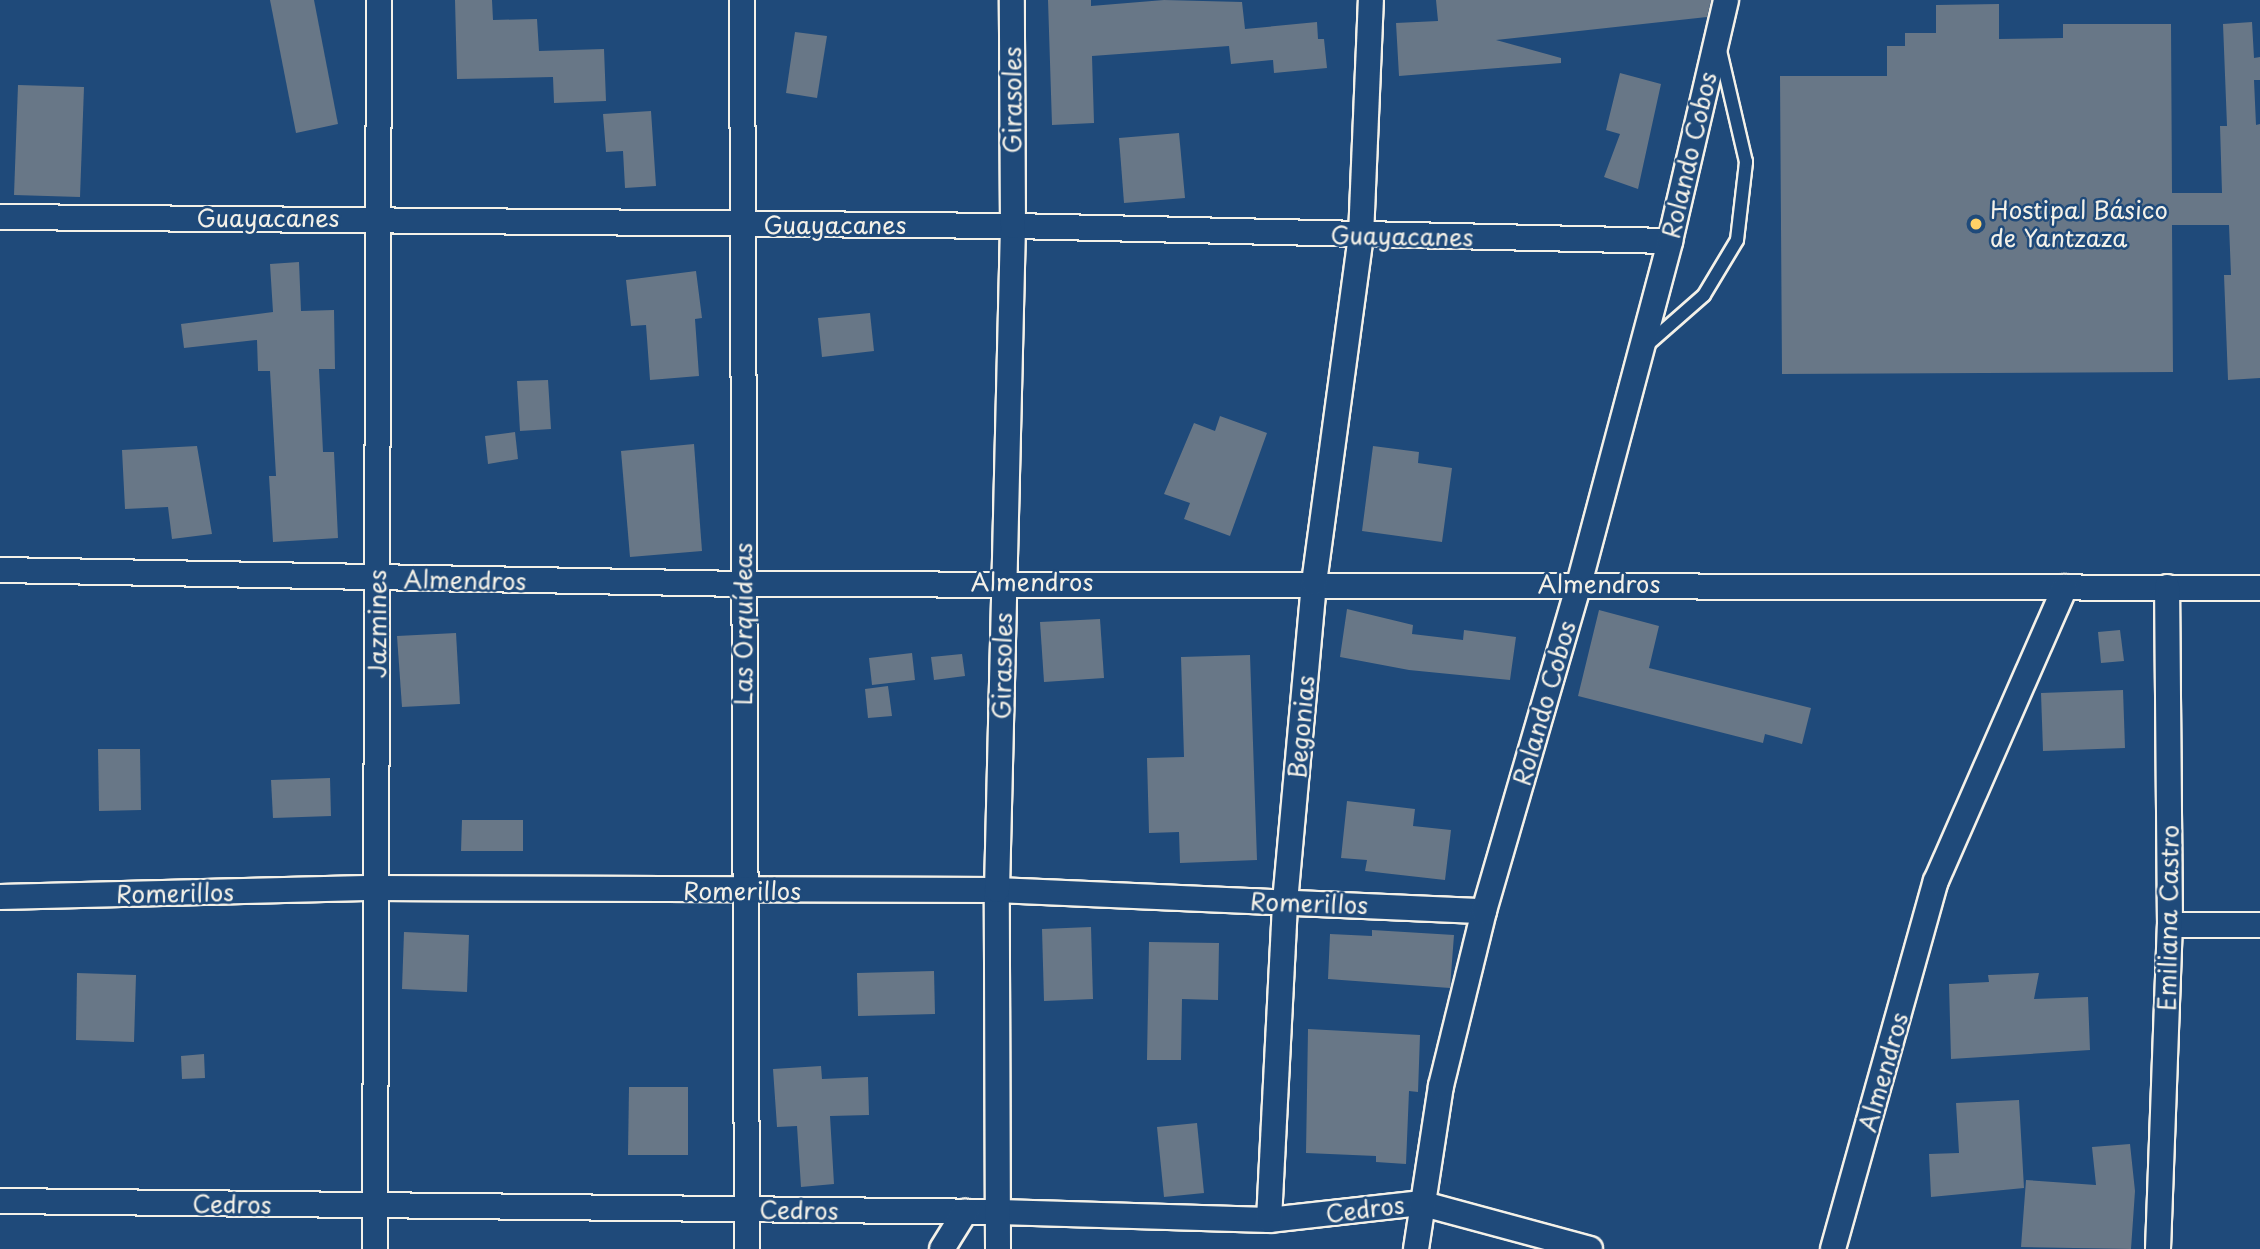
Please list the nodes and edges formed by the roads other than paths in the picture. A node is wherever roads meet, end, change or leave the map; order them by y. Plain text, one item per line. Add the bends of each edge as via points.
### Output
1 (379, 0) edge
2 (742, 0) edge
3 (1012, 0) edge
4 (1371, 0) edge
5 (1726, 0) edge
6 (1716, 39) junction
7 (0, 217) edge
8 (379, 218) junction
9 (740, 225) junction
10 (1013, 226) junction
11 (1361, 236) junction
12 (1670, 240) junction
13 (1638, 354) junction
14 (0, 570) edge
15 (377, 579) junction
16 (1004, 581) junction
17 (1314, 583) junction
18 (742, 584) junction
19 (1579, 584) junction
20 (2065, 587) junction
21 (2167, 587) junction
22 (2260, 588) edge
23 (376, 888) junction
24 (997, 890) junction
25 (745, 891) junction
26 (0, 897) edge
27 (1285, 902) junction
28 (1483, 911) junction
29 (2170, 925) junction
30 (2260, 925) edge
31 (0, 1201) edge
32 (1420, 1203) junction
33 (375, 1205) junction
34 (747, 1209) junction
35 (965, 1212) junction
36 (999, 1212) junction
37 (1269, 1220) junction
38 (375, 1249) edge
39 (747, 1249) edge
40 (942, 1249) edge
41 (998, 1249) edge
42 (1416, 1249) edge
43 (1590, 1249) edge
44 (1833, 1249) edge
45 (2158, 1249) edge

1 - 8 street, Jazmines
2 - 9 street, Las Orquídeas
3 - 10 street, Girasoles
4 - 11 street, Begonias
5 - 6 street, Rolando Cobos
6 - 12 street, Rolando Cobos
6 - 13 lane via 1734,95 1746,162 1737,240 1704,295
7 - 8 street, Guayacanes
8 - 9 street, Guayacanes
8 - 15 street, Jazmines
9 - 10 street, Guayacanes
9 - 18 street, Las Orquídeas
10 - 11 street, Guayacanes
10 - 16 street, Girasoles
11 - 12 street, Guayacanes
11 - 17 street, Begonias
12 - 13 street, Rolando Cobos
13 - 19 street, Rolando Cobos
14 - 15 street, Almendros
15 - 18 street, Almendros
15 - 23 street, Jazmines
16 - 17 street, Almendros
16 - 18 street, Almendros
16 - 24 street, Girasoles
17 - 19 street, Almendros
17 - 27 street, Begonias
18 - 25 street, Las Orquídeas
19 - 20 street, Almendros
19 - 28 street, Rolando Cobos
20 - 21 street, Almendros
20 - 44 street, Almendros via 1936,881
21 - 22 street, Almendros
21 - 29 street, Emiliana Castro
23 - 25 street, Romerillos
23 - 26 street, Romerillos
23 - 33 street, Jazmines
24 - 25 street, Romerillos
24 - 27 street, Romerillos
24 - 36 street, Girasoles
25 - 34 street, Las Orquídeas
27 - 28 street, Romerillos
27 - 37 street, Begonias
28 - 32 street, Rolando Cobos via 1441,1086
29 - 30 street
29 - 45 street, Emiliana Castro
31 - 33 street, Cedros
32 - 37 street, Cedros
32 - 42 street, Rolando Cobos
32 - 43 street, Cedros
33 - 34 street, Cedros
33 - 38 street, Jazmines
34 - 35 street, Cedros
34 - 39 street, Las Orquídeas
35 - 36 street, Cedros
35 - 40 street
36 - 37 street, Cedros
36 - 41 street, Girasoles

